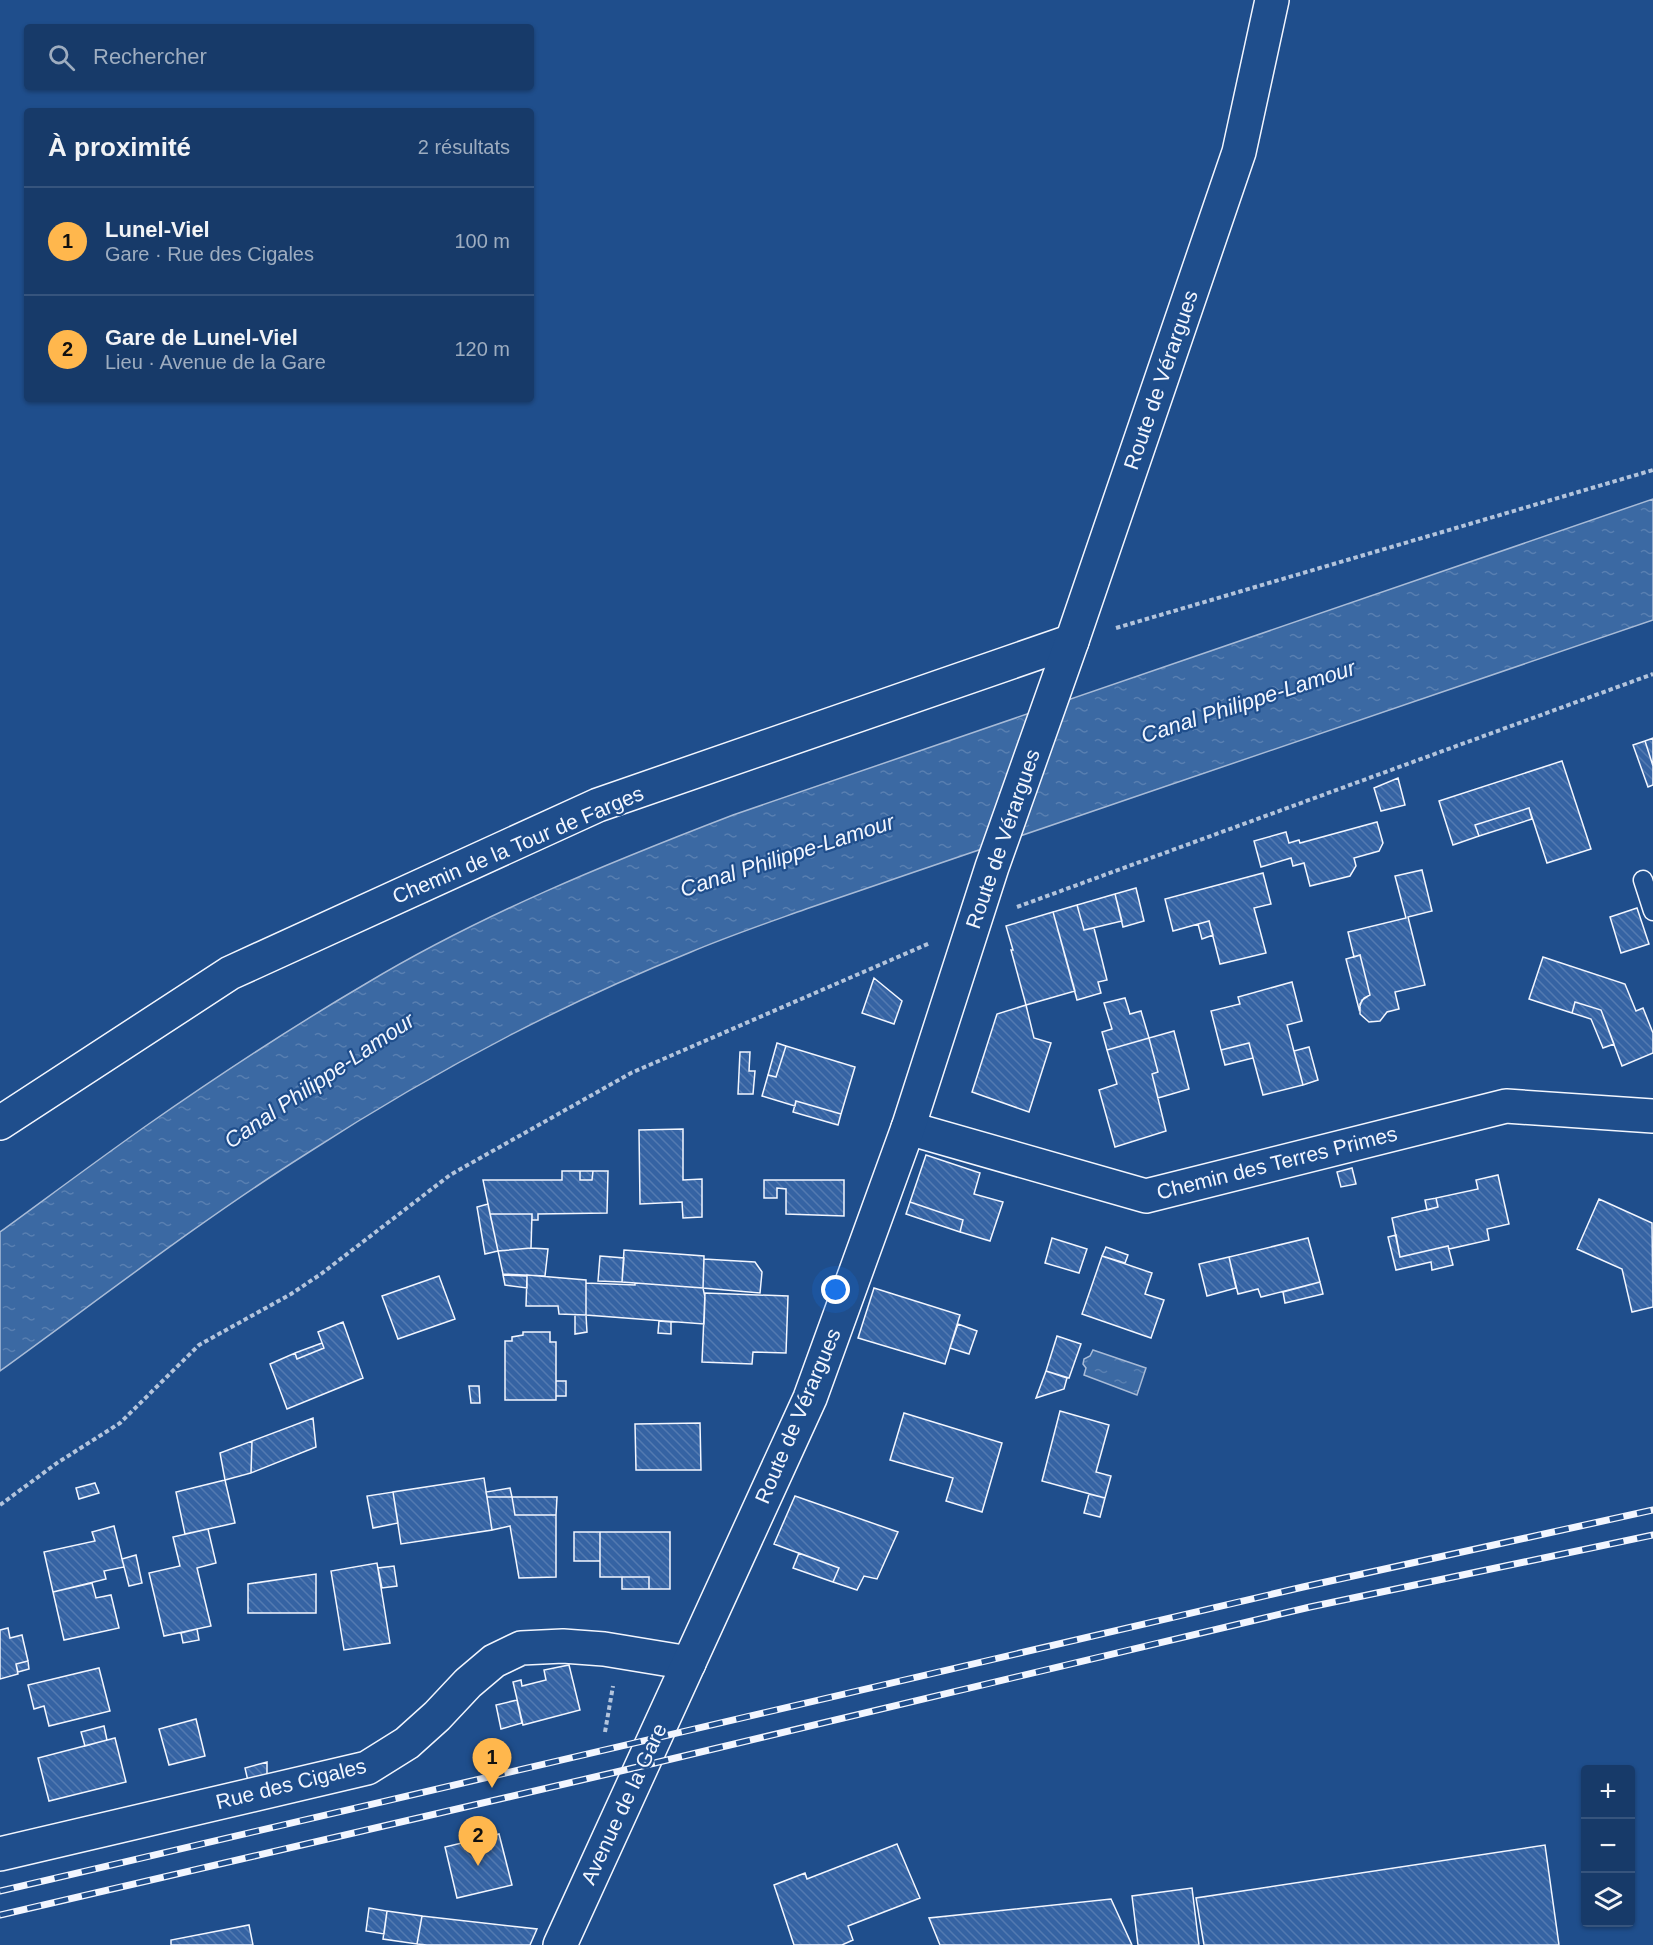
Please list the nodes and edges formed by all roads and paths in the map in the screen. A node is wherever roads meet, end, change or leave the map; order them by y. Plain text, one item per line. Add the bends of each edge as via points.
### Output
1 (1272, 0) edge
2 (1653, 470) edge
3 (1072, 641) junction
4 (1653, 674) edge
5 (1643, 880) dead end
6 (1653, 911) edge
7 (974, 923) junction
8 (1653, 1116) edge
9 (0, 1123) edge
10 (908, 1128) junction
11 (0, 1505) edge
12 (618, 1651) junction
13 (689, 1663) junction
14 (605, 1732) dead end
15 (0, 1854) edge
16 (560, 1945) edge

1 - 3 street, Route de Vérargues via 1239,152
2 - 3 path
3 - 7 street, Route de Vérargues
3 - 9 street, Chemin de la Tour de Farges via 598,806 230,973
4 - 7 path
5 - 6 lane
7 - 10 street, Route de Vérargues
7 - 11 path via 631,1073 450,1175 321,1274 199,1345 120,1423
8 - 10 street, Chemin des Terres Primes via 1506,1106 1146,1196
10 - 13 street, Route de Vérargues via 810,1398
12 - 13 street, Rue des Cigales
12 - 14 path
12 - 15 street, Rue des Cigales via 563,1646 521,1648 494,1661 408,1743 367,1768
13 - 16 street, Avenue de la Gare

